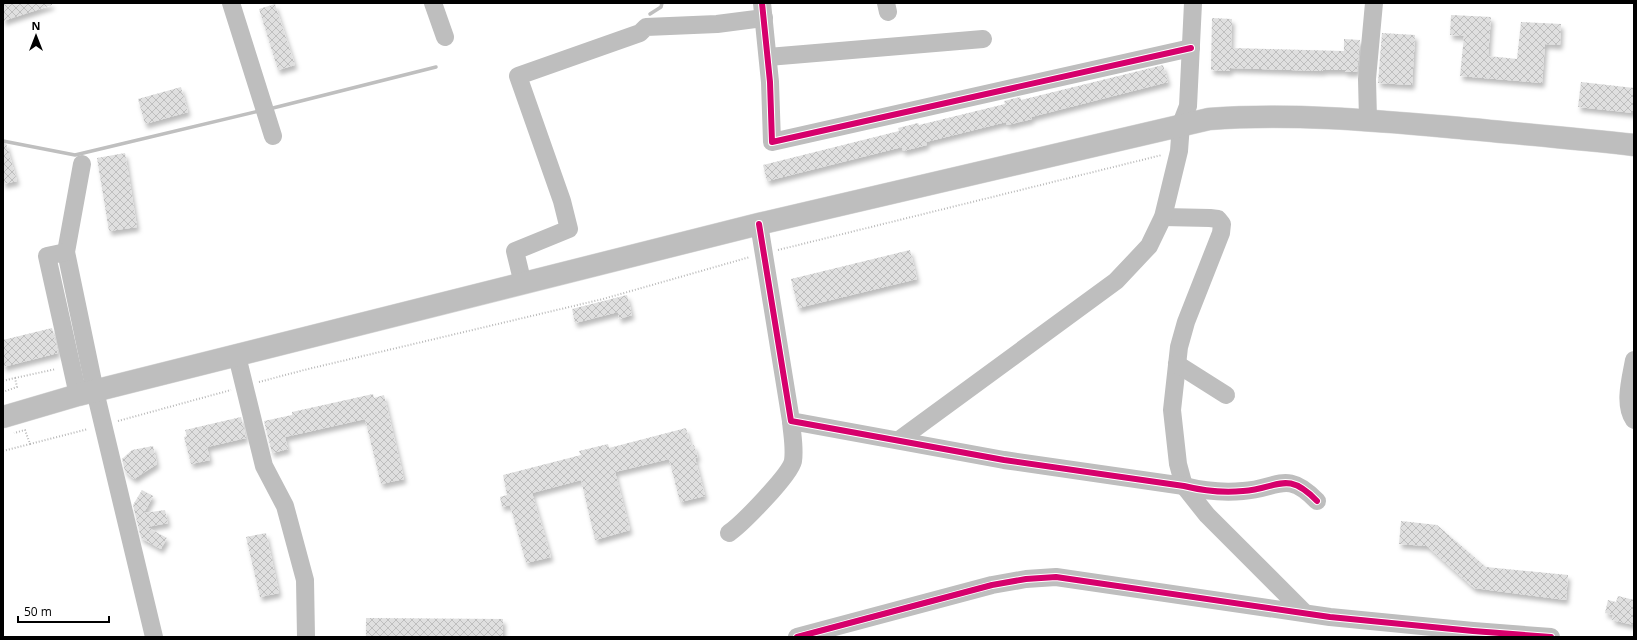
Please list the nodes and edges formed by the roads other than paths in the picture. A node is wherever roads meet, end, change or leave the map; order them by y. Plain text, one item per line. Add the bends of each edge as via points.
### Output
1 (231, 3) edge
2 (433, 3) edge
3 (1193, 3) edge
4 (1374, 3) edge
5 (763, 10) edge
6 (445, 37) dead end
7 (983, 39) dead end
8 (1191, 48) junction
9 (768, 57) junction
10 (1368, 119) junction
11 (1181, 124) junction
12 (273, 136) dead end
13 (1634, 145) edge
14 (82, 164) dead end
15 (1163, 217) junction
16 (759, 224) junction
17 (66, 252) junction
18 (523, 284) junction
19 (237, 356) junction
20 (1634, 360) edge
21 (1177, 364) junction
22 (87, 393) junction
23 (1226, 395) dead end
24 (3, 417) edge
25 (791, 420) junction
26 (1634, 420) edge
27 (899, 440) junction
28 (1184, 486) junction
29 (1317, 501) dead end
30 (729, 533) dead end
31 (1305, 613) junction
32 (154, 637) edge
33 (306, 637) edge
34 (797, 637) edge
35 (1551, 637) edge

1 - 12 street
2 - 6 street
3 - 8 street
4 - 10 street via 1367,78
5 - 9 street
5 - 18 street via 716,24 646,27 640,33 518,76 562,201 569,229 515,251
7 - 9 street
8 - 9 street via 772,142
8 - 11 street via 1188,106
10 - 11 highway via 1233,117
10 - 13 highway
11 - 15 street via 1179,151
11 - 16 highway
14 - 17 street
15 - 21 street via 1210,218 1218,219 1222,224 1216,247 1186,322
15 - 27 street via 1149,246 1116,281
16 - 18 highway
16 - 25 street
17 - 22 street
17 - 22 street via 47,256 72,366
18 - 19 highway
19 - 22 highway
19 - 33 street via 264,466 286,506 304,580
20 - 26 street via 1628,398 1630,415
21 - 23 street
21 - 28 street via 1172,410 1178,464
22 - 24 highway
22 - 32 street via 103,425
25 - 27 street
25 - 30 street via 794,452 791,466 739,527
27 - 28 street via 1004,460
28 - 29 street via 1210,492 1244,491 1281,483 1292,484 1304,488
28 - 31 street via 1207,515
31 - 34 street via 1056,577 992,585
31 - 35 street

